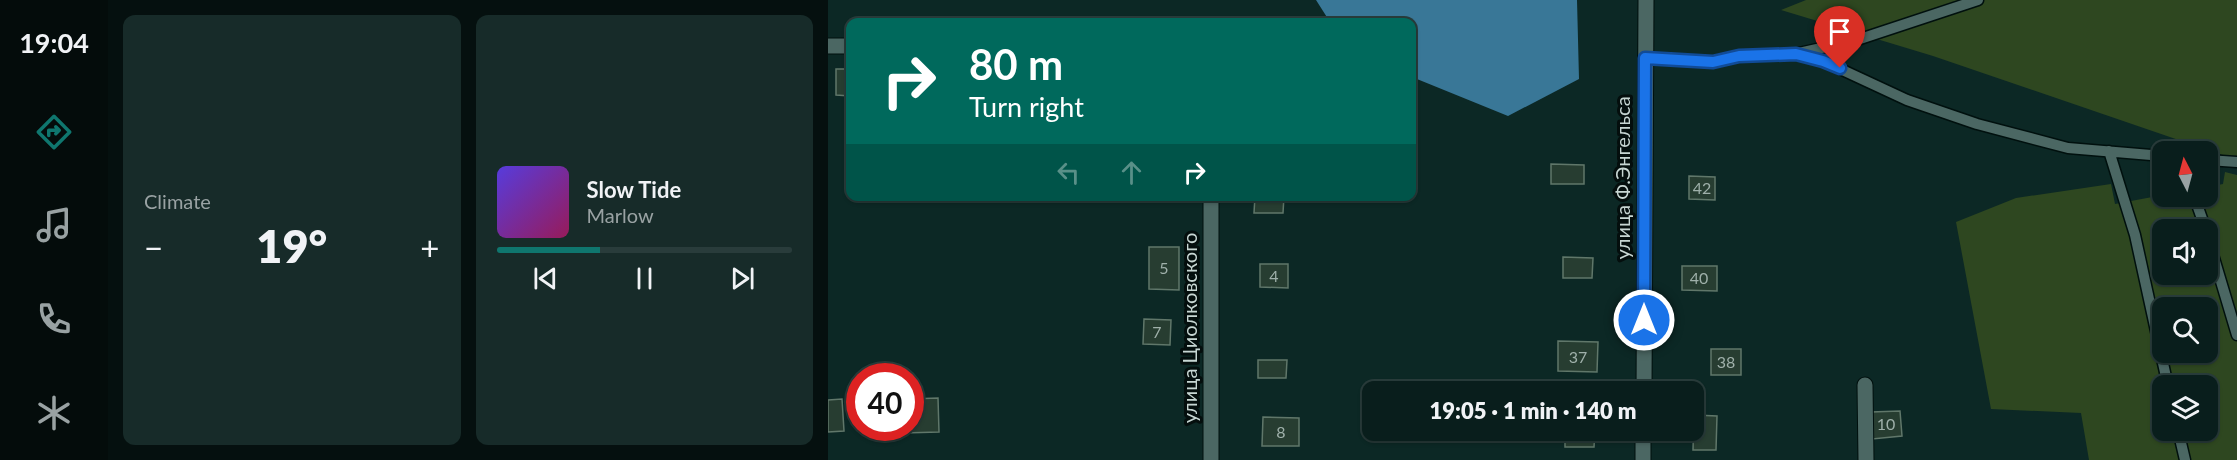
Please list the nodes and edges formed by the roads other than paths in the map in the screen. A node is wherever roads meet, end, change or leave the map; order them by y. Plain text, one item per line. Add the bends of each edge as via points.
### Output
1 (1646, 0) edge
2 (1978, 0) edge
3 (828, 46) edge
4 (846, 46) edge
5 (1796, 54) junction
6 (1645, 58) junction
7 (2109, 151) junction
8 (2152, 155) edge
9 (2218, 161) edge
10 (2237, 162) edge
11 (1211, 201) edge
12 (2218, 271) edge
13 (2237, 335) edge
14 (2166, 375) edge
15 (1644, 381) edge
16 (1865, 385) dead end
17 (1643, 441) edge
18 (2181, 441) edge
19 (1211, 460) edge
20 (1643, 460) edge
21 (1866, 460) edge
22 (2185, 460) edge

1 - 6 street, улица Ф.Энгельса
2 - 5 lane via 1857,40
3 - 4 street
5 - 6 lane via 1739,56 1713,62
5 - 7 lane via 1823,61 1907,100 1977,124 2068,148
6 - 15 street, улица Ф.Энгельса
7 - 8 lane
7 - 14 lane via 2135,235
9 - 10 lane
11 - 19 street, улица Циолковского
12 - 13 lane
16 - 21 street
17 - 20 street
18 - 22 lane

